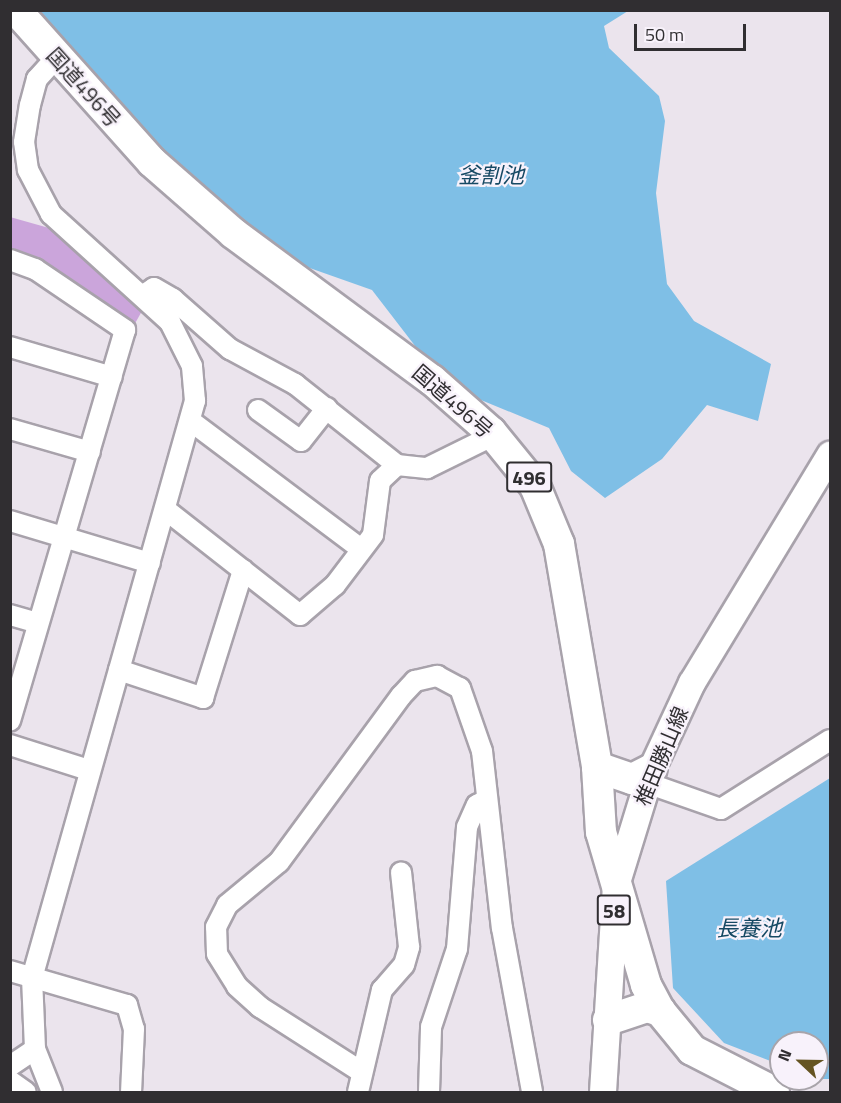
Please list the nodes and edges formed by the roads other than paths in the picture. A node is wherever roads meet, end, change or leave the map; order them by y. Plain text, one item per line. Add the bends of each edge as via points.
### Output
1 (16, 10) edge
2 (57, 57) junction
3 (10, 260) edge
4 (142, 296) junction
5 (10, 347) edge
6 (112, 377) junction
7 (327, 408) junction
8 (258, 410) dead end
9 (192, 422) junction
10 (10, 429) edge
11 (494, 435) junction
12 (90, 452) junction
13 (831, 456) edge
14 (397, 465) junction
15 (166, 510) junction
16 (10, 521) edge
17 (66, 537) junction
18 (361, 549) junction
19 (150, 563) junction
20 (243, 570) junction
21 (10, 615) edge
22 (38, 623) junction
23 (119, 670) junction
24 (10, 720) edge
25 (831, 740) edge
26 (10, 745) edge
27 (597, 767) junction
28 (89, 770) junction
29 (650, 776) junction
30 (487, 800) junction
31 (401, 872) dead end
32 (616, 886) junction
33 (10, 971) edge
34 (32, 978) junction
35 (660, 1011) junction
36 (608, 1020) junction
37 (35, 1049) junction
38 (10, 1066) edge
39 (360, 1071) junction
40 (10, 1081) edge
41 (26, 1092) edge
42 (52, 1092) edge
43 (131, 1092) edge
44 (358, 1092) edge
45 (429, 1092) edge
46 (532, 1092) edge
47 (603, 1092) edge
48 (774, 1092) edge

1 - 2 highway, 国道496号 / 496
2 - 4 street via 37,79 24,142 28,170 51,214
2 - 11 highway, 国道496号 / 496 via 152,162 233,233 432,380
3 - 6 street via 54,281 125,330
4 - 7 street via 154,288 173,299 230,349 295,384
4 - 9 street via 170,322 186,349 195,383
5 - 6 street
6 - 12 street
7 - 8 street via 301,441
7 - 14 street
9 - 15 street
9 - 18 street
10 - 12 street
11 - 14 street via 427,468
11 - 27 highway, 国道496号 / 496 via 535,486 560,544
12 - 17 street
13 - 29 main road, 椎田勝山線 / 58 via 720,635
14 - 18 street via 380,482 373,535
15 - 19 street
15 - 20 street
16 - 17 street
17 - 19 street
17 - 22 street
18 - 20 street via 335,585 300,615
19 - 23 street
20 - 23 street via 203,698
21 - 22 street
22 - 24 street
23 - 28 street
25 - 29 street via 721,809
26 - 28 street
27 - 29 highway via 632,778
27 - 32 highway, 国道496号 / 496 via 601,832
28 - 34 street
29 - 32 main road, 椎田勝山線 / 58
30 - 39 street via 482,751 460,688 450,680 426,676 401,696 279,862 227,905 221,917 217,954 237,986 260,1007
30 - 45 street via 477,805 467,827 458,949 430,1027
30 - 46 street via 502,928
31 - 39 street via 409,947 404,965 382,990
32 - 35 highway, 国道496号 / 496 via 646,985
32 - 36 main road, 椎田勝山線 / 58
33 - 34 street
34 - 37 street
34 - 43 street via 127,1005 134,1029
35 - 36 highway via 647,1007
35 - 48 highway, 国道496号 / 496 via 692,1050
36 - 47 main road, 椎田勝山線 / 58
37 - 38 street
37 - 42 street
39 - 44 street
40 - 41 street

